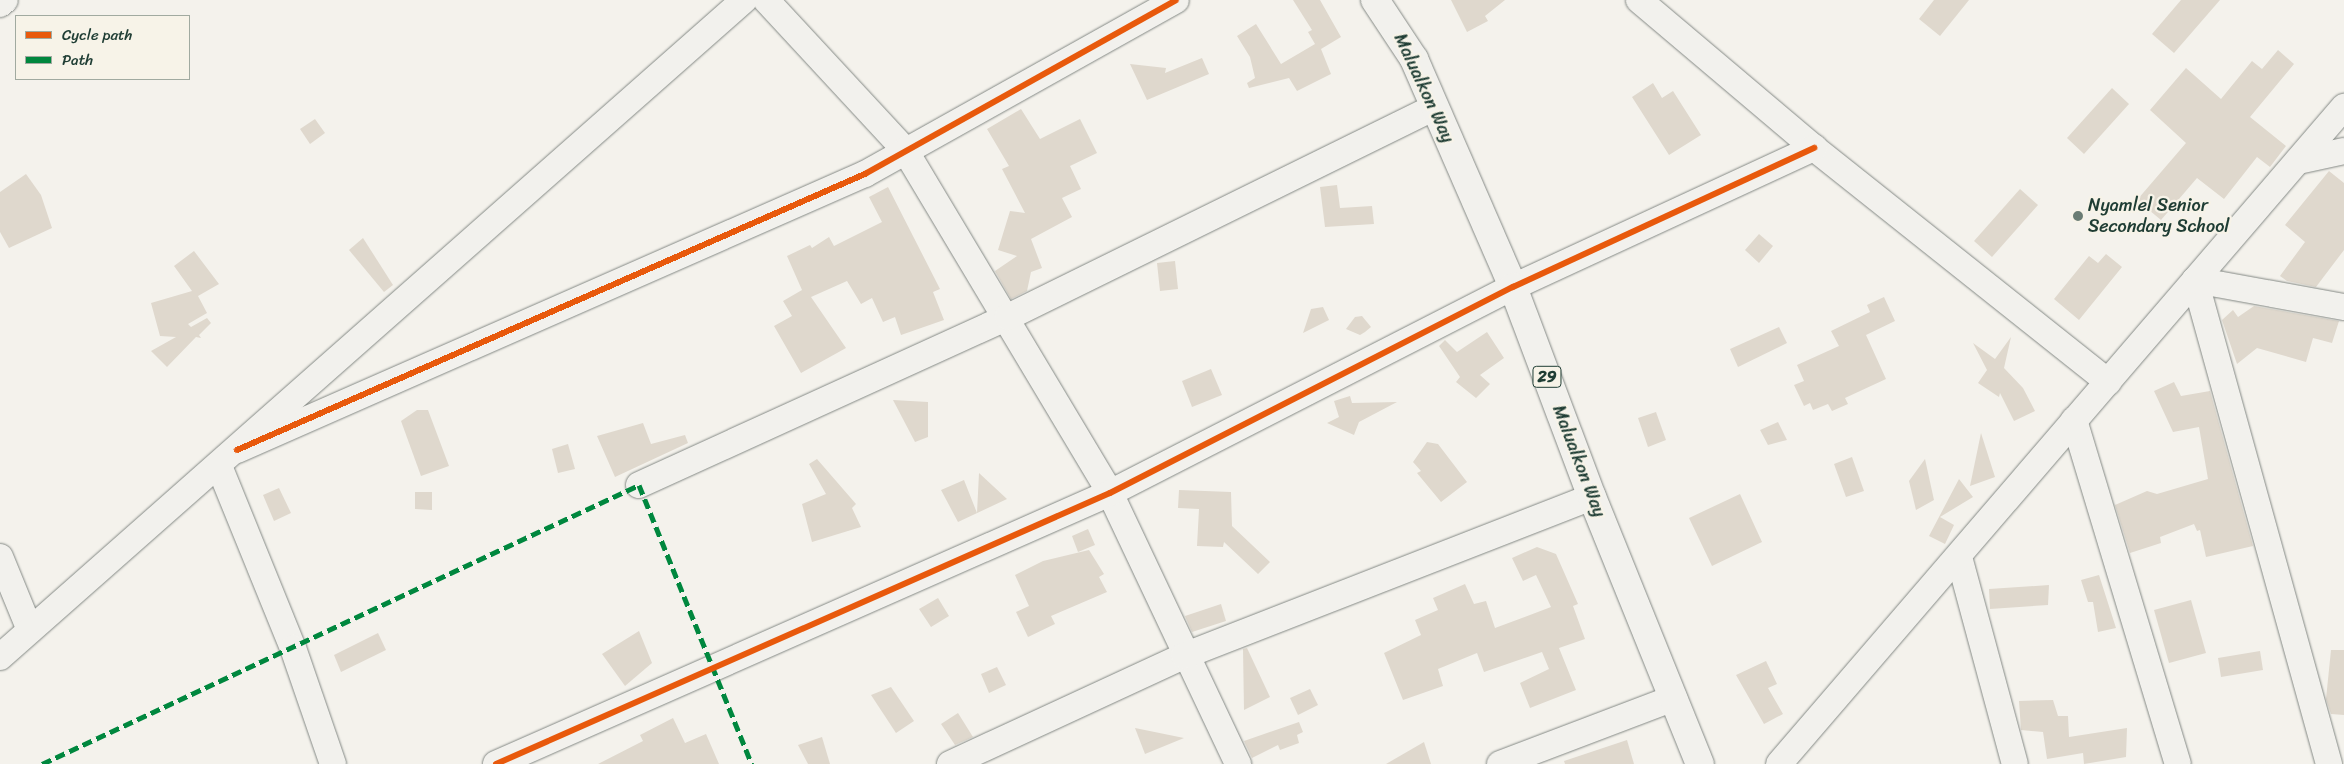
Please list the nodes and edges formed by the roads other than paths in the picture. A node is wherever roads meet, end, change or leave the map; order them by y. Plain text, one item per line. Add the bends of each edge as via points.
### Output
1 (5, 0) edge
2 (744, 0) edge
3 (766, 0) edge
4 (1176, 0) edge
5 (1375, 0) edge
6 (1639, 0) edge
7 (0, 4) edge
8 (1434, 107) junction
9 (2344, 107) edge
10 (1814, 148) junction
11 (905, 150) junction
12 (2344, 152) edge
13 (2298, 161) junction
14 (2195, 280) junction
15 (1513, 287) junction
16 (2344, 307) edge
17 (1008, 316) junction
18 (2108, 382) junction
19 (2074, 420) junction
20 (228, 458) junction
21 (639, 485) dead end
22 (1110, 493) junction
23 (1592, 496) junction
24 (0, 557) edge
25 (1959, 557) junction
26 (30, 630) junction
27 (1184, 656) junction
28 (0, 657) edge
29 (1674, 698) junction
30 (333, 764) edge
31 (496, 764) edge
32 (950, 764) edge
33 (1238, 764) edge
34 (1500, 764) edge
35 (1700, 764) edge
36 (1779, 764) edge
37 (2016, 764) edge
38 (2178, 764) edge
39 (2329, 764) edge

1 - 7 street
2 - 20 street
3 - 11 street
4 - 11 street
5 - 8 main road, Malualkon Way / 29 via 1414,59
6 - 10 street
8 - 15 main road, Malualkon Way / 29
8 - 17 street
9 - 13 street
10 - 15 street
10 - 18 street
11 - 17 street
11 - 20 street via 865,174
12 - 13 street
13 - 14 street
14 - 16 street
14 - 18 street
14 - 39 street
15 - 22 street
15 - 23 main road, Malualkon Way / 29
17 - 21 street
17 - 22 street
18 - 19 street
19 - 25 street
19 - 38 street
20 - 26 street
20 - 30 street
22 - 27 street
22 - 31 street
23 - 27 street
23 - 29 main road, Malualkon Way / 29
24 - 26 street
25 - 36 street
25 - 37 street
26 - 28 street
27 - 32 street
27 - 33 street
29 - 34 street
29 - 35 main road, Malualkon Way / 29

